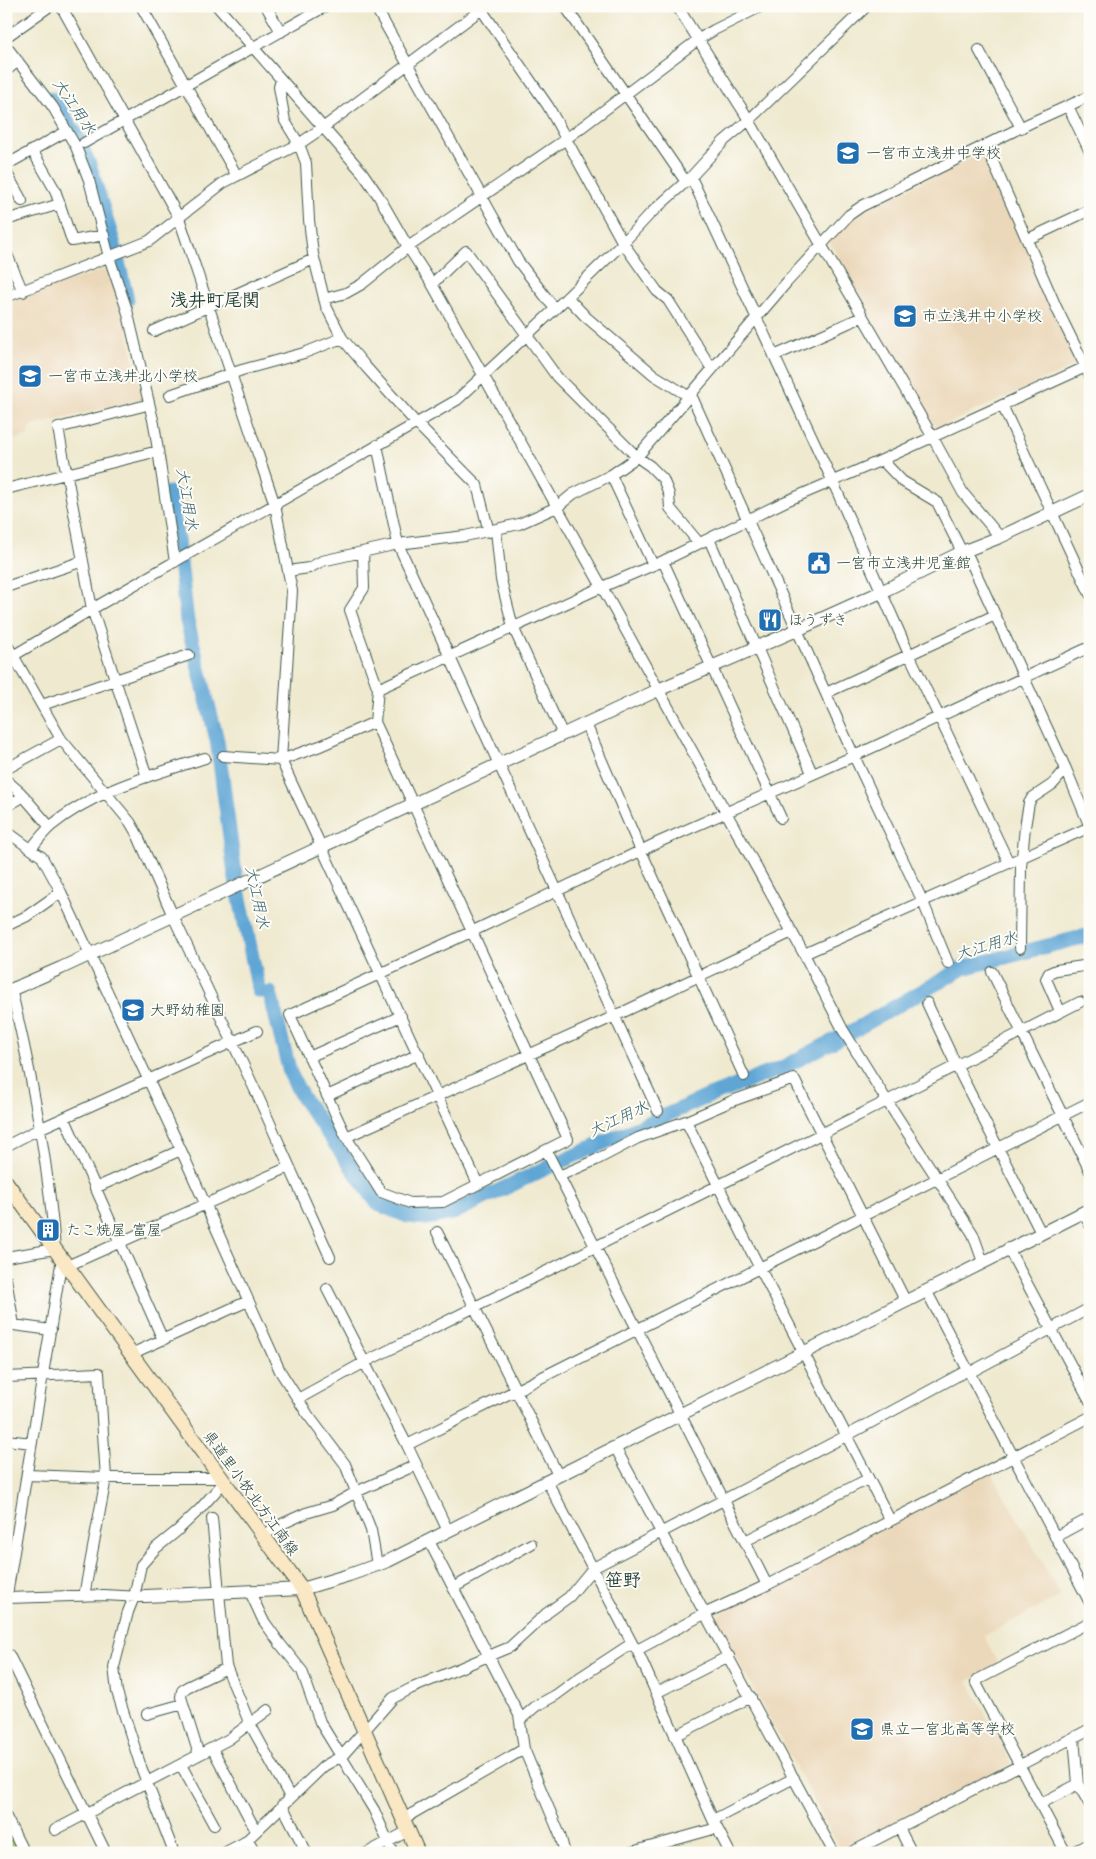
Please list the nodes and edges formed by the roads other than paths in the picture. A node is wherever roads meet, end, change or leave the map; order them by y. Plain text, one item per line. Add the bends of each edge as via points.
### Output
1 (50, 6) edge
2 (61, 6) edge
3 (141, 6) edge
4 (217, 6) edge
5 (266, 6) edge
6 (326, 6) edge
7 (374, 6) edge
8 (565, 6) edge
9 (677, 6) edge
10 (762, 6) edge
11 (482, 7) edge
12 (864, 8) edge
13 (281, 32) junction
14 (9, 34) edge
15 (699, 39) junction
16 (6, 46) edge
17 (254, 47) junction
18 (979, 50) dead end
19 (18, 61) junction
20 (407, 65) junction
21 (6, 71) edge
22 (281, 80) junction
23 (186, 85) junction
24 (626, 94) junction
25 (1090, 96) edge
26 (1068, 106) junction
27 (125, 120) junction
28 (749, 120) junction
29 (324, 127) junction
30 (1021, 128) junction
31 (67, 131) junction
32 (566, 139) junction
33 (84, 143) dead end
34 (299, 144) junction
35 (986, 146) junction
36 (32, 150) junction
37 (1090, 152) edge
38 (6, 164) edge
39 (6, 172) edge
40 (238, 176) junction
41 (689, 179) junction
42 (481, 196) junction
43 (22, 200) dead end
44 (60, 204) junction
45 (1090, 210) edge
46 (179, 218) junction
47 (6, 220) edge
48 (104, 235) junction
49 (1028, 239) junction
50 (623, 243) junction
51 (821, 245) junction
52 (408, 247) junction
53 (6, 252) edge
54 (114, 256) junction
55 (314, 259) junction
56 (432, 284) junction
57 (23, 292) junction
58 (6, 297) edge
59 (567, 297) junction
60 (324, 299) junction
61 (208, 306) junction
62 (555, 309) junction
63 (756, 317) junction
64 (862, 317) junction
65 (154, 331) dead end
66 (526, 335) junction
67 (342, 338) junction
68 (774, 356) junction
69 (712, 369) junction
70 (1088, 369) edge
71 (231, 374) junction
72 (483, 378) junction
73 (170, 395) dead end
74 (689, 397) junction
75 (1002, 405) junction
76 (143, 406) dead end
77 (417, 424) junction
78 (932, 436) junction
79 (377, 445) junction
80 (158, 451) junction
81 (637, 457) junction
82 (882, 460) junction
83 (68, 474) junction
84 (611, 475) junction
85 (832, 480) junction
86 (6, 489) edge
87 (1090, 495) edge
88 (275, 505) junction
89 (557, 507) junction
90 (1052, 513) junction
91 (748, 521) junction
92 (492, 531) junction
93 (1000, 537) junction
94 (704, 541) junction
95 (398, 544) junction
96 (362, 552) junction
97 (962, 552) junction
98 (82, 561) junction
99 (178, 561) junction
100 (658, 562) junction
101 (288, 571) junction
102 (6, 587) edge
103 (602, 587) junction
104 (881, 592) junction
105 (1090, 594) edge
106 (92, 609) junction
107 (995, 615) junction
108 (514, 626) junction
109 (797, 630) junction
110 (6, 643) edge
111 (756, 646) junction
112 (1090, 647) edge
113 (909, 654) junction
114 (188, 655) dead end
115 (450, 657) junction
116 (10, 658) edge
117 (712, 666) junction
118 (1023, 678) junction
119 (116, 680) junction
120 (378, 689) junction
121 (658, 690) junction
122 (826, 693) junction
123 (42, 705) junction
124 (938, 716) junction
125 (375, 722) junction
126 (586, 724) junction
127 (563, 735) junction
128 (61, 738) junction
129 (223, 756) dead end
130 (854, 756) junction
131 (205, 758) dead end
132 (281, 760) junction
133 (498, 765) junction
134 (6, 769) edge
135 (1066, 769) junction
136 (812, 773) junction
137 (147, 777) junction
138 (6, 780) edge
139 (107, 793) junction
140 (770, 794) junction
141 (24, 796) junction
142 (413, 805) junction
143 (6, 806) edge
144 (726, 813) junction
145 (781, 818) dead end
146 (50, 826) junction
147 (1090, 827) edge
148 (6, 831) edge
149 (321, 847) junction
150 (31, 849) junction
151 (641, 851) junction
152 (1022, 858) junction
153 (1009, 863) junction
154 (559, 890) junction
155 (61, 892) junction
156 (923, 902) junction
157 (173, 916) junction
158 (6, 926) edge
159 (471, 932) junction
160 (792, 932) junction
161 (1020, 948) dead end
162 (804, 954) junction
163 (89, 955) junction
164 (948, 964) dead end
165 (1090, 965) edge
166 (992, 972) dead end
167 (382, 974) junction
168 (699, 977) junction
169 (9, 991) edge
170 (1080, 1002) dead end
171 (927, 1003) dead end
172 (1060, 1011) junction
173 (401, 1016) junction
174 (614, 1016) junction
175 (257, 1030) dead end
176 (1020, 1032) junction
177 (232, 1041) junction
178 (419, 1054) junction
179 (529, 1055) junction
180 (309, 1057) junction
181 (956, 1065) junction
182 (744, 1076) dead end
183 (148, 1081) junction
184 (327, 1096) junction
185 (438, 1096) junction
186 (887, 1101) junction
187 (1090, 1102) edge
188 (658, 1111) dead end
189 (1062, 1115) junction
190 (65, 1118) junction
191 (686, 1121) junction
192 (39, 1129) junction
193 (821, 1134) junction
194 (346, 1137) junction
195 (6, 1146) edge
196 (998, 1146) junction
197 (181, 1150) junction
198 (546, 1150) junction
199 (289, 1167) junction
200 (555, 1169) junction
201 (1090, 1171) edge
202 (938, 1177) junction
203 (6, 1182) edge
204 (478, 1184) junction
205 (718, 1184) junction
206 (95, 1188) junction
207 (205, 1204) junction
208 (1086, 1211) edge
209 (863, 1216) junction
210 (1090, 1225) edge
211 (437, 1232) dead end
212 (1041, 1233) junction
213 (120, 1242) junction
214 (596, 1247) junction
215 (1008, 1248) junction
216 (6, 1257) edge
217 (330, 1257) dead end
218 (61, 1258) junction
219 (983, 1262) junction
220 (761, 1268) junction
221 (6, 1279) edge
222 (327, 1289) dead end
223 (927, 1292) junction
224 (248, 1301) junction
225 (906, 1302) junction
226 (474, 1308) junction
227 (1090, 1308) edge
228 (10, 1325) edge
229 (638, 1328) junction
230 (1051, 1328) junction
231 (51, 1330) junction
232 (163, 1340) junction
233 (803, 1352) junction
234 (130, 1354) junction
235 (365, 1362) junction
236 (969, 1371) junction
237 (43, 1376) junction
238 (6, 1377) edge
239 (516, 1391) junction
240 (298, 1398) junction
241 (1090, 1400) edge
242 (680, 1414) junction
243 (1090, 1417) edge
244 (846, 1436) junction
245 (6, 1440) edge
246 (32, 1443) junction
247 (407, 1445) junction
248 (615, 1447) junction
249 (1014, 1457) junction
250 (416, 1465) junction
251 (27, 1475) junction
252 (106, 1478) junction
253 (553, 1478) junction
254 (868, 1479) junction
255 (222, 1480) junction
256 (356, 1492) junction
257 (723, 1500) junction
258 (212, 1518) dead end
259 (1090, 1518) edge
260 (890, 1520) junction
261 (448, 1531) junction
262 (661, 1531) junction
263 (262, 1536) junction
264 (1055, 1537) junction
265 (429, 1541) junction
266 (745, 1541) junction
267 (531, 1544) dead end
268 (377, 1565) junction
269 (593, 1568) junction
270 (767, 1585) junction
271 (452, 1588) junction
272 (302, 1589) junction
273 (250, 1592) junction
274 (219, 1594) junction
275 (84, 1596) junction
276 (139, 1597) junction
277 (6, 1599) edge
278 (1090, 1604) edge
279 (706, 1613) junction
280 (1090, 1622) edge
281 (635, 1647) junction
282 (6, 1654) edge
283 (489, 1655) junction
284 (729, 1656) junction
285 (227, 1668) junction
286 (656, 1693) junction
287 (750, 1697) junction
288 (183, 1704) junction
289 (268, 1710) dead end
290 (148, 1714) dead end
291 (520, 1720) junction
292 (249, 1722) junction
293 (1090, 1729) edge
294 (365, 1731) junction
295 (675, 1736) junction
296 (1074, 1738) junction
297 (212, 1748) junction
298 (524, 1749) junction
299 (199, 1755) junction
300 (342, 1756) junction
301 (181, 1765) junction
302 (1020, 1766) junction
303 (794, 1778) junction
304 (147, 1783) junction
305 (1078, 1784) junction
306 (290, 1797) junction
307 (1040, 1804) junction
308 (282, 1805) junction
309 (1090, 1805) edge
310 (87, 1813) junction
311 (6, 1817) edge
312 (715, 1824) junction
313 (214, 1825) dead end
314 (406, 1825) junction
315 (899, 1828) junction
316 (55, 1830) dead end
317 (256, 1831) junction
318 (248, 1839) junction
319 (389, 1841) junction
320 (1090, 1843) edge
321 (633, 1852) edge
322 (24, 1853) edge
323 (106, 1853) edge
324 (174, 1853) edge
325 (224, 1853) edge
326 (255, 1853) edge
327 (307, 1853) edge
328 (368, 1853) edge
329 (393, 1853) edge
330 (418, 1853) edge
331 (565, 1853) edge
332 (730, 1853) edge
333 (834, 1853) edge
334 (850, 1853) edge
335 (912, 1853) edge
336 (1066, 1853) edge
337 (1071, 1853) edge

1 - 14 street
2 - 27 street
3 - 23 street
4 - 17 street
5 - 13 street
6 - 13 street
7 - 20 street
8 - 24 street
9 - 15 street
10 - 15 street
11 - 20 street
11 - 32 street via 548,106
12 - 28 street
13 - 17 street
15 - 24 street
15 - 28 street
16 - 19 street
17 - 22 street
17 - 23 street
18 - 30 street
19 - 21 street
19 - 31 street
20 - 29 street
20 - 42 street
22 - 29 street
22 - 34 street via 279,87 285,120
23 - 27 street
23 - 40 street
24 - 32 street
24 - 41 street
25 - 26 street
26 - 30 street
26 - 37 street
27 - 33 street
27 - 46 street
28 - 41 street via 724,141
28 - 51 street
29 - 34 street
29 - 52 street via 362,172
30 - 35 street
31 - 36 street
31 - 48 street via 90,180
32 - 42 street
32 - 50 street
34 - 40 street
34 - 55 street via 306,163
35 - 49 street
35 - 51 street via 862,206
36 - 38 street
36 - 44 street
39 - 43 street
40 - 46 street
41 - 50 street
41 - 63 street
42 - 52 street
42 - 62 street via 518,261
44 - 47 street
44 - 48 street via 72,241
45 - 49 street
46 - 54 street via 149,241
46 - 61 street
48 - 54 street
49 - 70 street
50 - 59 street
50 - 69 street via 657,291 668,300
51 - 63 street
51 - 64 street
52 - 56 street
52 - 60 street via 362,284
53 - 57 street
54 - 57 street
54 - 80 street
55 - 60 street
55 - 61 street
56 - 66 street via 466,251
56 - 72 street
57 - 58 street
59 - 62 street
59 - 74 street via 654,375
60 - 67 street
61 - 65 street
61 - 71 street
62 - 66 street
63 - 68 street
63 - 69 street
64 - 68 street
64 - 78 street
66 - 72 street
66 - 81 street via 557,377
67 - 71 street via 304,353
67 - 77 street
68 - 85 street
69 - 74 street
70 - 75 street
71 - 73 street
71 - 88 street
72 - 77 street via 458,400
72 - 89 street
74 - 81 street
74 - 91 street via 693,399
75 - 78 street
75 - 90 street
76 - 83 street via 58,428
77 - 79 street
77 - 92 street via 477,485
78 - 82 street
78 - 93 street via 962,493
79 - 88 street
79 - 95 street
80 - 83 street
80 - 99 street
81 - 84 street
81 - 94 street via 663,479 670,508
82 - 85 street
82 - 97 street via 902,480 937,502
83 - 86 street
83 - 98 street
84 - 89 street via 574,494
84 - 100 street
85 - 91 street
85 - 104 street
87 - 90 street
88 - 99 street
88 - 101 street
89 - 92 street via 519,524
89 - 103 street
90 - 93 street
90 - 105 street
91 - 94 street
91 - 109 street
92 - 95 street
92 - 108 street
93 - 97 street
94 - 100 street
94 - 111 street
95 - 96 street
95 - 115 street
96 - 101 street
96 - 120 street via 364,588 350,610
97 - 104 street
97 - 107 street via 969,558
98 - 102 street
98 - 106 street
99 - 106 street
100 - 103 street
100 - 117 street
101 - 132 street via 292,591
103 - 108 street
103 - 121 street
104 - 109 street
104 - 113 street
106 - 116 street
106 - 119 street
107 - 113 street
107 - 118 street
108 - 115 street
108 - 127 street
109 - 111 street
109 - 122 street
110 - 116 street
111 - 117 street
111 - 136 street
112 - 118 street
113 - 122 street
113 - 124 street
114 - 119 street
115 - 120 street
115 - 133 street
116 - 123 street
117 - 121 street
117 - 140 street
118 - 124 street
118 - 135 street
119 - 123 street
119 - 137 street
120 - 125 street
121 - 126 street
121 - 144 street
122 - 130 street
123 - 128 street
124 - 130 street
124 - 153 street
125 - 132 street
125 - 142 street
126 - 127 street
126 - 151 street
127 - 133 street
128 - 134 street
128 - 139 street
129 - 132 street
130 - 136 street
130 - 156 street
131 - 137 street
132 - 149 street
133 - 142 street
133 - 154 street
135 - 147 street
135 - 152 street via 1053,784 1029,802
136 - 140 street
137 - 139 street
138 - 141 street
139 - 146 street
139 - 157 street via 137,834
140 - 144 street
140 - 145 street
141 - 143 street
141 - 146 street
142 - 149 street
142 - 159 street
144 - 151 street
144 - 160 street
146 - 150 street
147 - 152 street
148 - 150 street
149 - 157 street
149 - 167 street
150 - 155 street via 42,858
151 - 154 street
151 - 168 street
152 - 153 street
152 - 161 street
153 - 156 street
154 - 159 street
154 - 174 street
155 - 158 street via 27,916
155 - 163 street
156 - 162 street
156 - 164 street
157 - 163 street
157 - 177 street
159 - 167 street
159 - 179 street
160 - 162 street
160 - 168 street
162 - 186 street via 845,1034
163 - 169 street
163 - 183 street
165 - 172 street via 1048,973 1046,979
166 - 176 street
167 - 173 street
167 - 180 street via 290,1015
168 - 174 street
168 - 182 street
169 - 192 street via 29,1067
170 - 172 street
171 - 181 street
172 - 176 street
173 - 178 street
173 - 180 street
174 - 179 street
174 - 188 street
175 - 177 street
176 - 181 street
176 - 189 street
177 - 183 street
177 - 199 street
178 - 184 street
178 - 185 street
179 - 185 street
179 - 198 street via 568,1139
180 - 184 street
181 - 186 street
181 - 196 street
183 - 190 street
183 - 197 street
184 - 194 street
185 - 194 street
185 - 204 street
186 - 193 street
186 - 202 street
187 - 189 street
189 - 196 street
189 - 201 street
190 - 192 street
190 - 206 street
191 - 193 street via 794,1079
191 - 200 street via 638,1138 596,1160
191 - 205 street
192 - 195 street
192 - 218 street
193 - 205 street
193 - 209 street
194 - 204 street via 381,1192 410,1203 442,1202
196 - 202 street
196 - 212 street
197 - 206 street
197 - 207 street
198 - 200 street
198 - 204 street
199 - 207 street
199 - 217 street
200 - 214 street
202 - 209 street
202 - 219 street via 973,1234
203 - 218 main road, 県道里小牧北方江南線
205 - 214 street
205 - 220 street
206 - 213 street
207 - 213 street
207 - 224 street
208 - 210 street
208 - 212 street
209 - 220 street
209 - 225 street
211 - 226 street
212 - 215 street
213 - 218 street
213 - 232 street
214 - 226 street
214 - 229 street
215 - 219 street
215 - 230 street
216 - 218 street
218 - 231 street
218 - 234 main road, 県道里小牧北方江南線
219 - 223 street
220 - 229 street
220 - 233 street
221 - 228 street
222 - 235 street
223 - 225 street
223 - 236 street
224 - 232 street
224 - 240 street via 280,1371
225 - 233 street
226 - 235 street
226 - 239 street
227 - 230 street
228 - 231 street
229 - 239 street
229 - 242 street
230 - 236 street
230 - 241 street
231 - 237 street
232 - 234 street
233 - 242 street
233 - 244 street
234 - 255 main road, 県道里小牧北方江南線
235 - 240 street
235 - 247 street
236 - 244 street
236 - 249 street
237 - 238 street
237 - 246 street
237 - 252 street via 99,1373
239 - 247 street
239 - 253 street
240 - 256 street via 312,1422 345,1464
242 - 248 street
242 - 257 street
243 - 249 street
244 - 254 street
244 - 257 street
245 - 246 street
246 - 251 street
247 - 250 street
248 - 253 street
248 - 262 street
249 - 260 street
249 - 264 street
250 - 256 street
250 - 261 street
251 - 252 street
251 - 277 street
252 - 255 street
252 - 275 street
253 - 261 street
253 - 269 street
254 - 260 street
254 - 266 street
255 - 263 main road, 県道里小牧北方江南線
255 - 276 street via 187,1522 141,1565
256 - 263 street
256 - 268 street via 371,1530
257 - 262 street
257 - 266 street
258 - 274 street
259 - 264 street
260 - 270 street
261 - 265 street
262 - 269 street
262 - 279 street
263 - 272 main road, 県道里小牧北方江南線
264 - 278 street
265 - 268 street
265 - 271 street
266 - 270 street
267 - 271 street
268 - 272 street
269 - 281 street
269 - 283 street via 569,1597 510,1647
270 - 279 street
271 - 283 street
272 - 273 street
272 - 294 main road, 県道里小牧北方江南線
273 - 274 street
273 - 300 street via 263,1620 302,1671 320,1722
274 - 276 street
274 - 285 street
275 - 276 street
275 - 277 street
276 - 304 street via 128,1612 114,1667 117,1692
279 - 281 street
279 - 284 street
280 - 302 street via 977,1680 976,1684
281 - 286 street
281 - 291 street via 628,1646 593,1668
282 - 310 street
283 - 291 street
283 - 294 street via 393,1698
284 - 286 street
284 - 287 street
285 - 288 street via 182,1691
285 - 292 street
286 - 295 street
287 - 295 street
287 - 303 street
288 - 290 street
288 - 299 street
289 - 292 street
291 - 298 street
292 - 297 street
292 - 306 street
293 - 296 street
294 - 300 street
294 - 314 main road, 県道里小牧北方江南線
295 - 312 street
296 - 302 street
296 - 305 street
297 - 299 street
297 - 317 street
298 - 314 street
298 - 331 street
299 - 301 street
300 - 306 street via 324,1766
300 - 319 street
301 - 304 street
301 - 313 street
302 - 307 street
302 - 315 street
303 - 312 street
303 - 333 street
304 - 310 street
304 - 324 street
305 - 307 street
305 - 309 street
306 - 308 street
307 - 336 street
308 - 317 street
308 - 327 street
310 - 316 street
310 - 323 street
311 - 322 street
312 - 321 street
312 - 332 street
314 - 319 street
314 - 330 main road, 県道里小牧北方江南線
315 - 334 street
315 - 335 street
317 - 318 street
318 - 325 street
318 - 326 street
319 - 328 street
319 - 329 street
320 - 337 street

